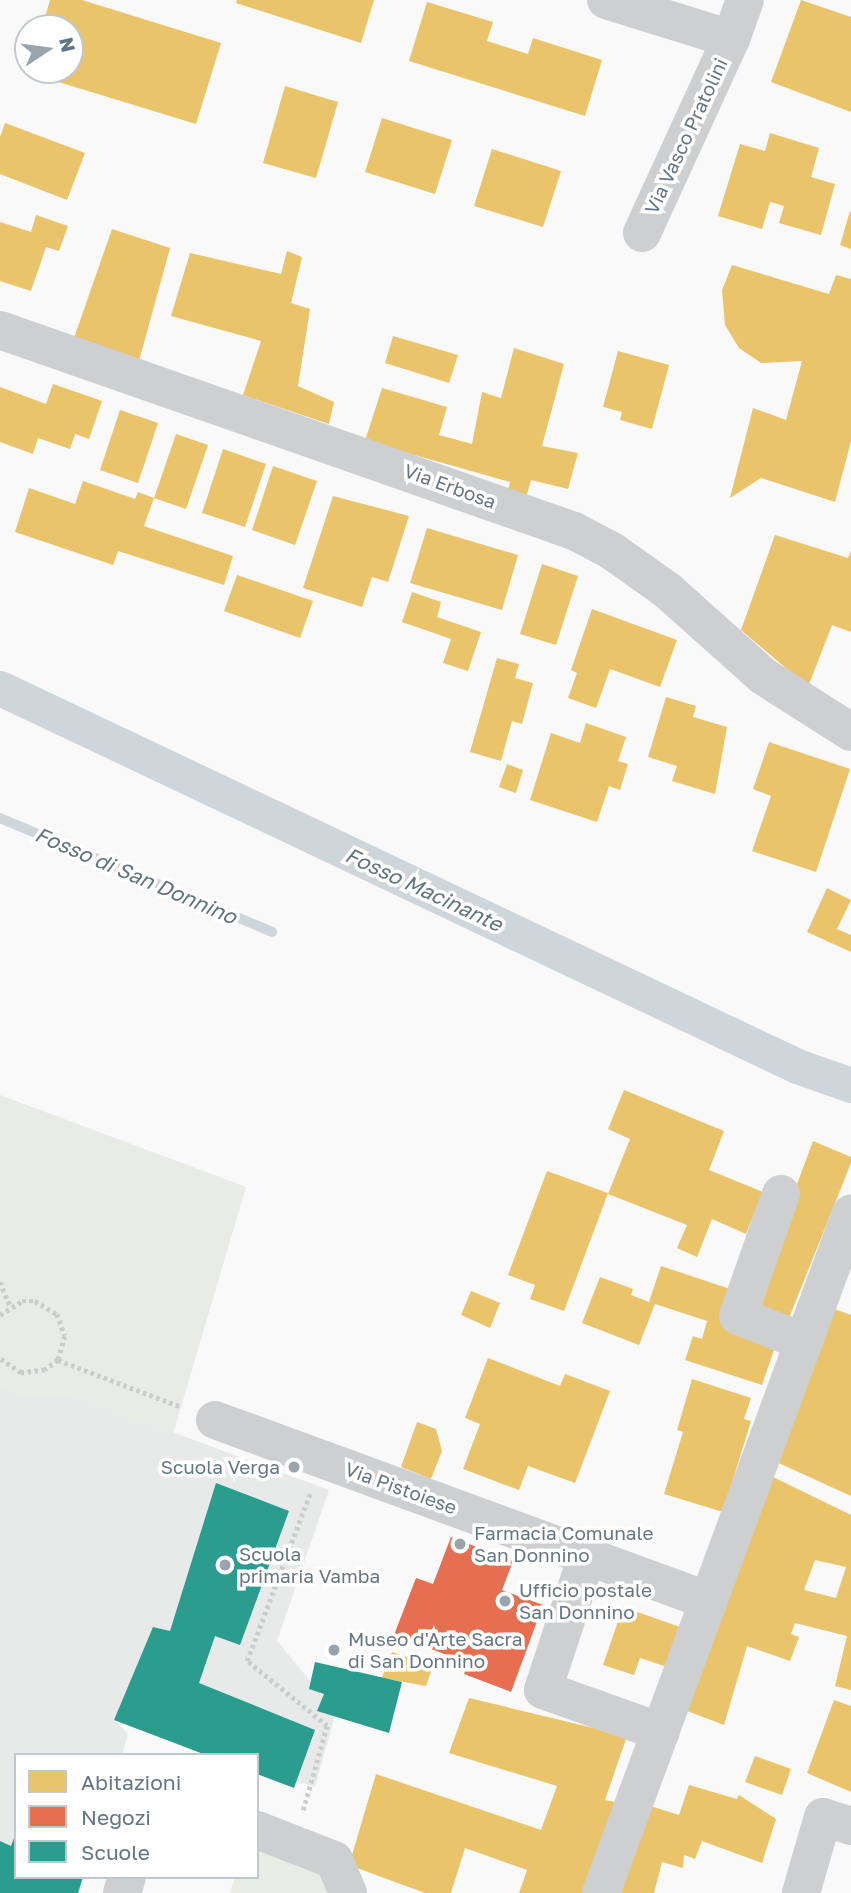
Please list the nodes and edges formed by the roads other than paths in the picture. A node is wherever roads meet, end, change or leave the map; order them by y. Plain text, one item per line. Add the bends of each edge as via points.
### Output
1 (606, 0) edge
2 (745, 0) edge
3 (731, 39) junction
4 (642, 233) dead end
5 (0, 330) edge
6 (851, 732) edge
7 (781, 1194) dead end
8 (851, 1213) edge
9 (802, 1341) junction
10 (215, 1420) road end
11 (587, 1556) junction
12 (709, 1601) junction
13 (661, 1732) junction
14 (851, 1826) edge
15 (259, 1831) edge
16 (348, 1893) edge
17 (601, 1893) edge
18 (802, 1893) edge

1 - 3 street, Via Vasco Pratolini
2 - 3 street, Via Vasco Pratolini
3 - 4 street, Via Vasco Pratolini
5 - 6 street, Via Erbosa via 574,531 612,551 668,591 763,676
7 - 9 street via 738,1316
8 - 9 street
9 - 12 street
10 - 11 street, Via Pistoiese
11 - 12 street, Via Pistoiese
11 - 13 street via 543,1690
12 - 13 street
13 - 17 street
14 - 18 street via 823,1817
15 - 16 street via 334,1860

